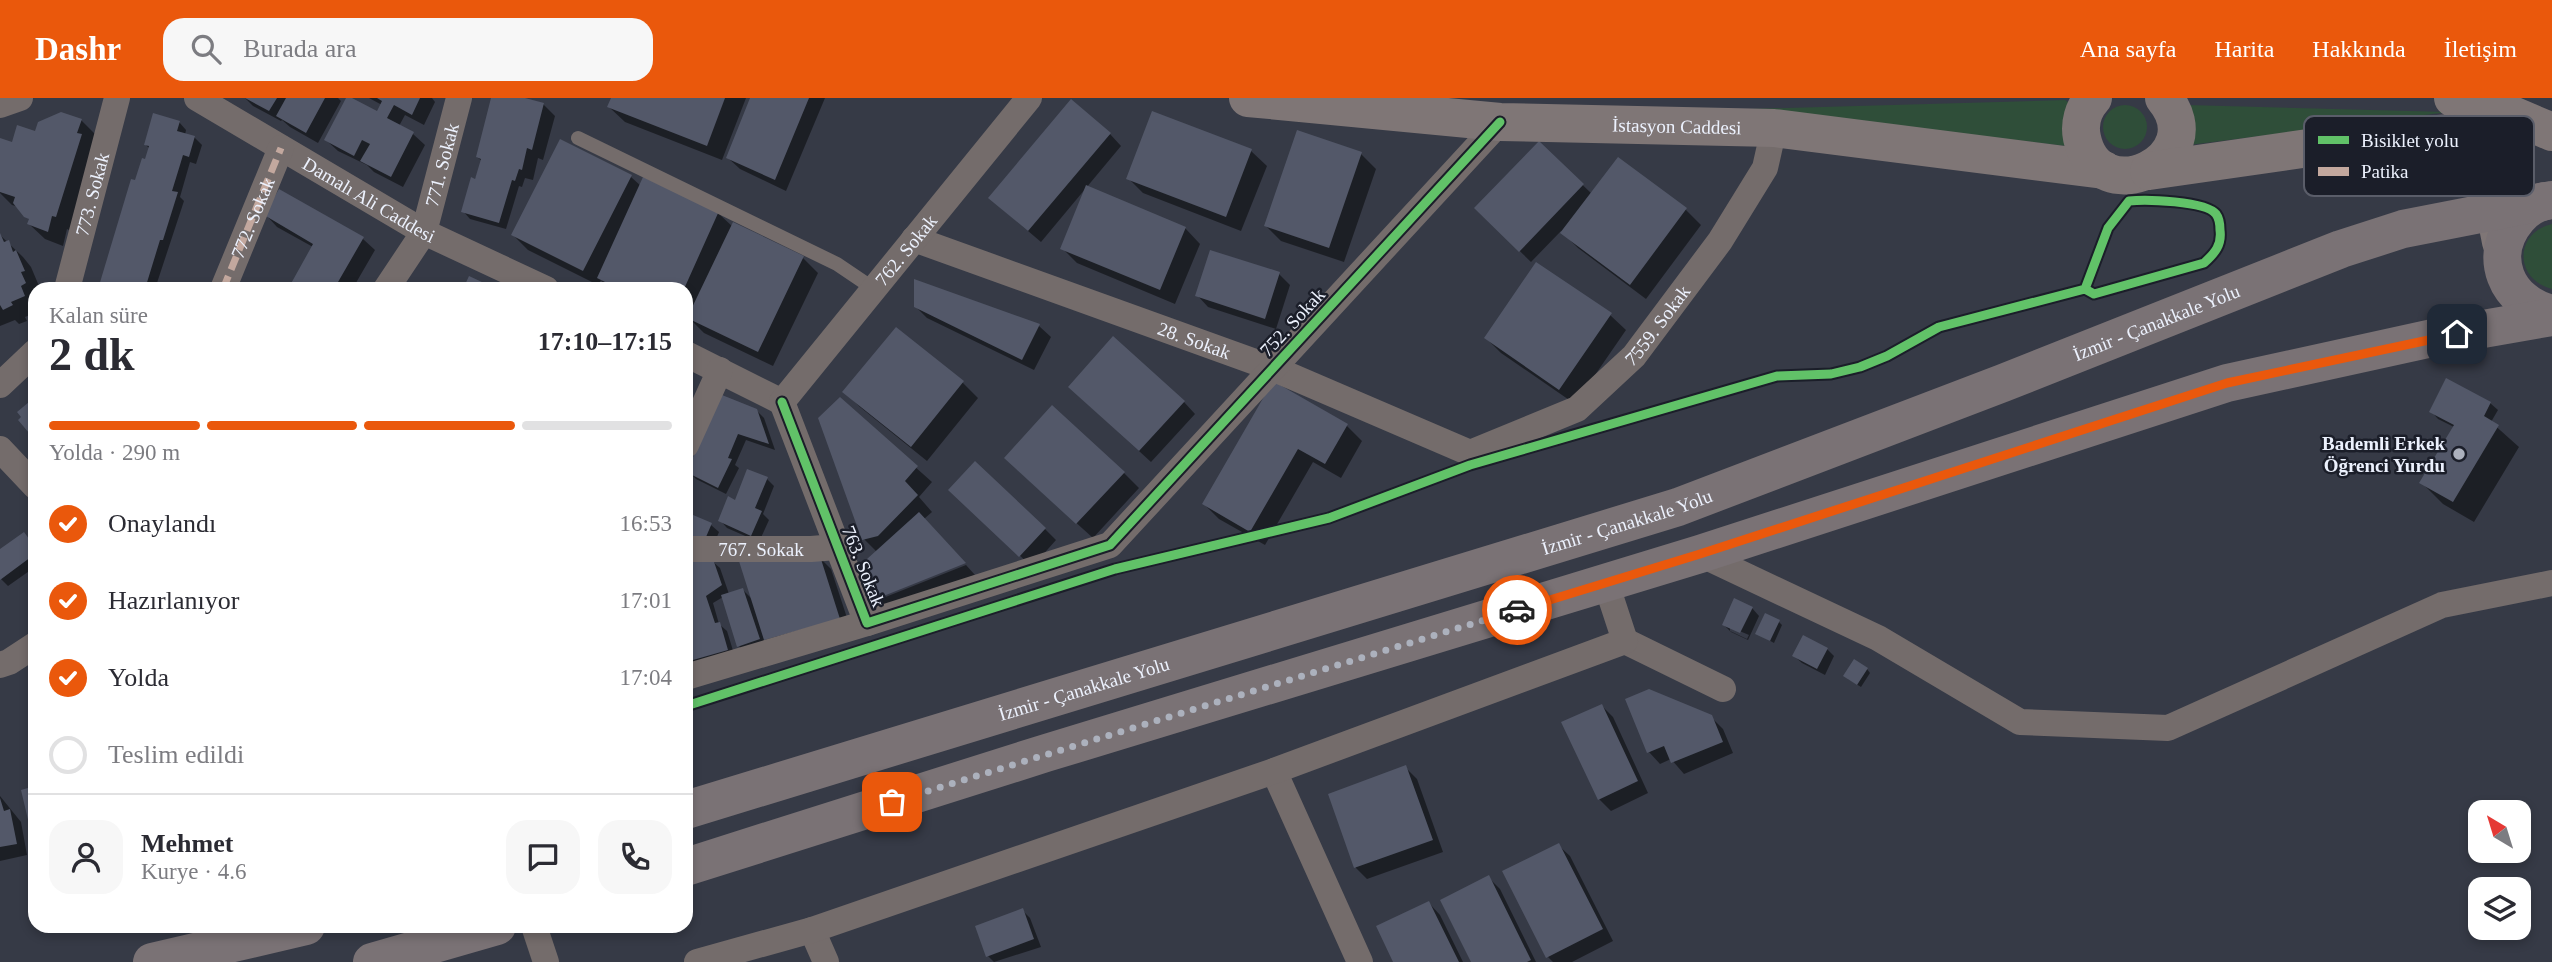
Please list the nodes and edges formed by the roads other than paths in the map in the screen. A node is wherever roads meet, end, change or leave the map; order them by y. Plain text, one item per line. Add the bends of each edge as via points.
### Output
1 (20, 98) edge
2 (117, 98) edge
3 (197, 98) edge
4 (458, 98) edge
5 (1029, 98) edge
6 (1248, 98) edge
7 (2093, 98) edge
8 (2164, 98) edge
9 (2453, 98) edge
10 (0, 106) edge
11 (2514, 116) edge
12 (1500, 122) junction
13 (2534, 124) edge
14 (1774, 128) junction
15 (2552, 132) edge
16 (578, 138) dead end
17 (281, 148) junction
18 (2304, 149) edge
19 (2104, 170) junction
20 (2149, 171) junction
21 (2489, 196) edge
22 (2491, 196) edge
23 (2503, 196) edge
24 (2552, 200) edge
25 (424, 232) junction
26 (914, 239) junction
27 (2503, 247) junction
28 (69, 282) edge
29 (226, 282) edge
30 (391, 282) edge
31 (531, 282) edge
32 (874, 289) junction
33 (2552, 316) edge
34 (693, 357) edge
35 (28, 359) edge
36 (1272, 368) junction
37 (720, 370) junction
38 (0, 385) edge
39 (782, 402) junction
40 (693, 430) edge
41 (0, 449) edge
42 (1469, 453) joint
43 (28, 479) edge
44 (1110, 545) joint
45 (837, 547) junction
46 (693, 549) edge
47 (1700, 554) junction
48 (1606, 583) junction
49 (2552, 583) edge
50 (867, 623) junction
51 (1625, 641) junction
52 (28, 650) edge
53 (0, 665) edge
54 (693, 675) edge
55 (1723, 689) dead end
56 (1274, 771) junction
57 (693, 808) edge
58 (693, 865) edge
59 (811, 930) junction
60 (276, 933) edge
61 (473, 933) edge
62 (536, 933) edge
63 (152, 962) edge
64 (372, 962) edge
65 (546, 962) edge
66 (697, 962) edge
67 (826, 962) edge
68 (1360, 962) edge

1 - 10 street
2 - 28 street, 773. Sokak
3 - 17 street, Damalı Ali Caddesi
4 - 25 street, 771. Sokak
5 - 26 street, 762. Sokak
6 - 12 main road, İstasyon Caddesi
7 - 19 main road via 2083,115 2081,131 2092,160
8 - 20 main road via 2175,119 2175,134 2162,162
9 - 11 main road via 2474,99
12 - 14 main road, İstasyon Caddesi
12 - 36 street, 752. Sokak
13 - 15 main road
14 - 19 main road, İstasyon Caddesi
14 - 42 street, 7559. Sokak via 1765,168 1634,356 1577,409
16 - 32 lane via 837,264
17 - 25 street, Damalı Ali Caddesi
17 - 29 street, 772. Sokak
18 - 20 main road, İstasyon Caddesi
19 - 20 main road, İstasyon Caddesi via 2134,176
21 - 57 highway, İzmir - Çanakkale Yolu via 2444,220 2341,249 1678,507
22 - 27 main road, İstasyon Caddesi
23 - 24 highway, İzmir - Çanakkale Yolu
24 - 27 highway via 2522,213
25 - 30 street, 771. Sokak
25 - 31 street, Damalı Ali Caddesi
26 - 32 street, 762. Sokak
26 - 36 street, 28. Sokak
27 - 33 highway via 2502,266 2509,285 2521,300
32 - 39 street, 762. Sokak
33 - 47 highway via 2227,383
34 - 37 street
35 - 38 street
36 - 42 street, 28. Sokak
36 - 44 street, 752. Sokak
37 - 39 street
37 - 40 street
39 - 45 street, 763. Sokak
41 - 43 street
44 - 50 street, 763. Sokak
45 - 46 street, 767. Sokak
45 - 50 street, 763. Sokak
47 - 48 highway
47 - 49 street via 1878,638 2020,722 2168,728 2442,605
48 - 51 street
48 - 58 highway
50 - 54 street
51 - 55 street
51 - 56 street
52 - 53 street
56 - 59 street
56 - 68 street
59 - 66 street
59 - 67 street
60 - 63 highway
61 - 64 highway
62 - 65 street

